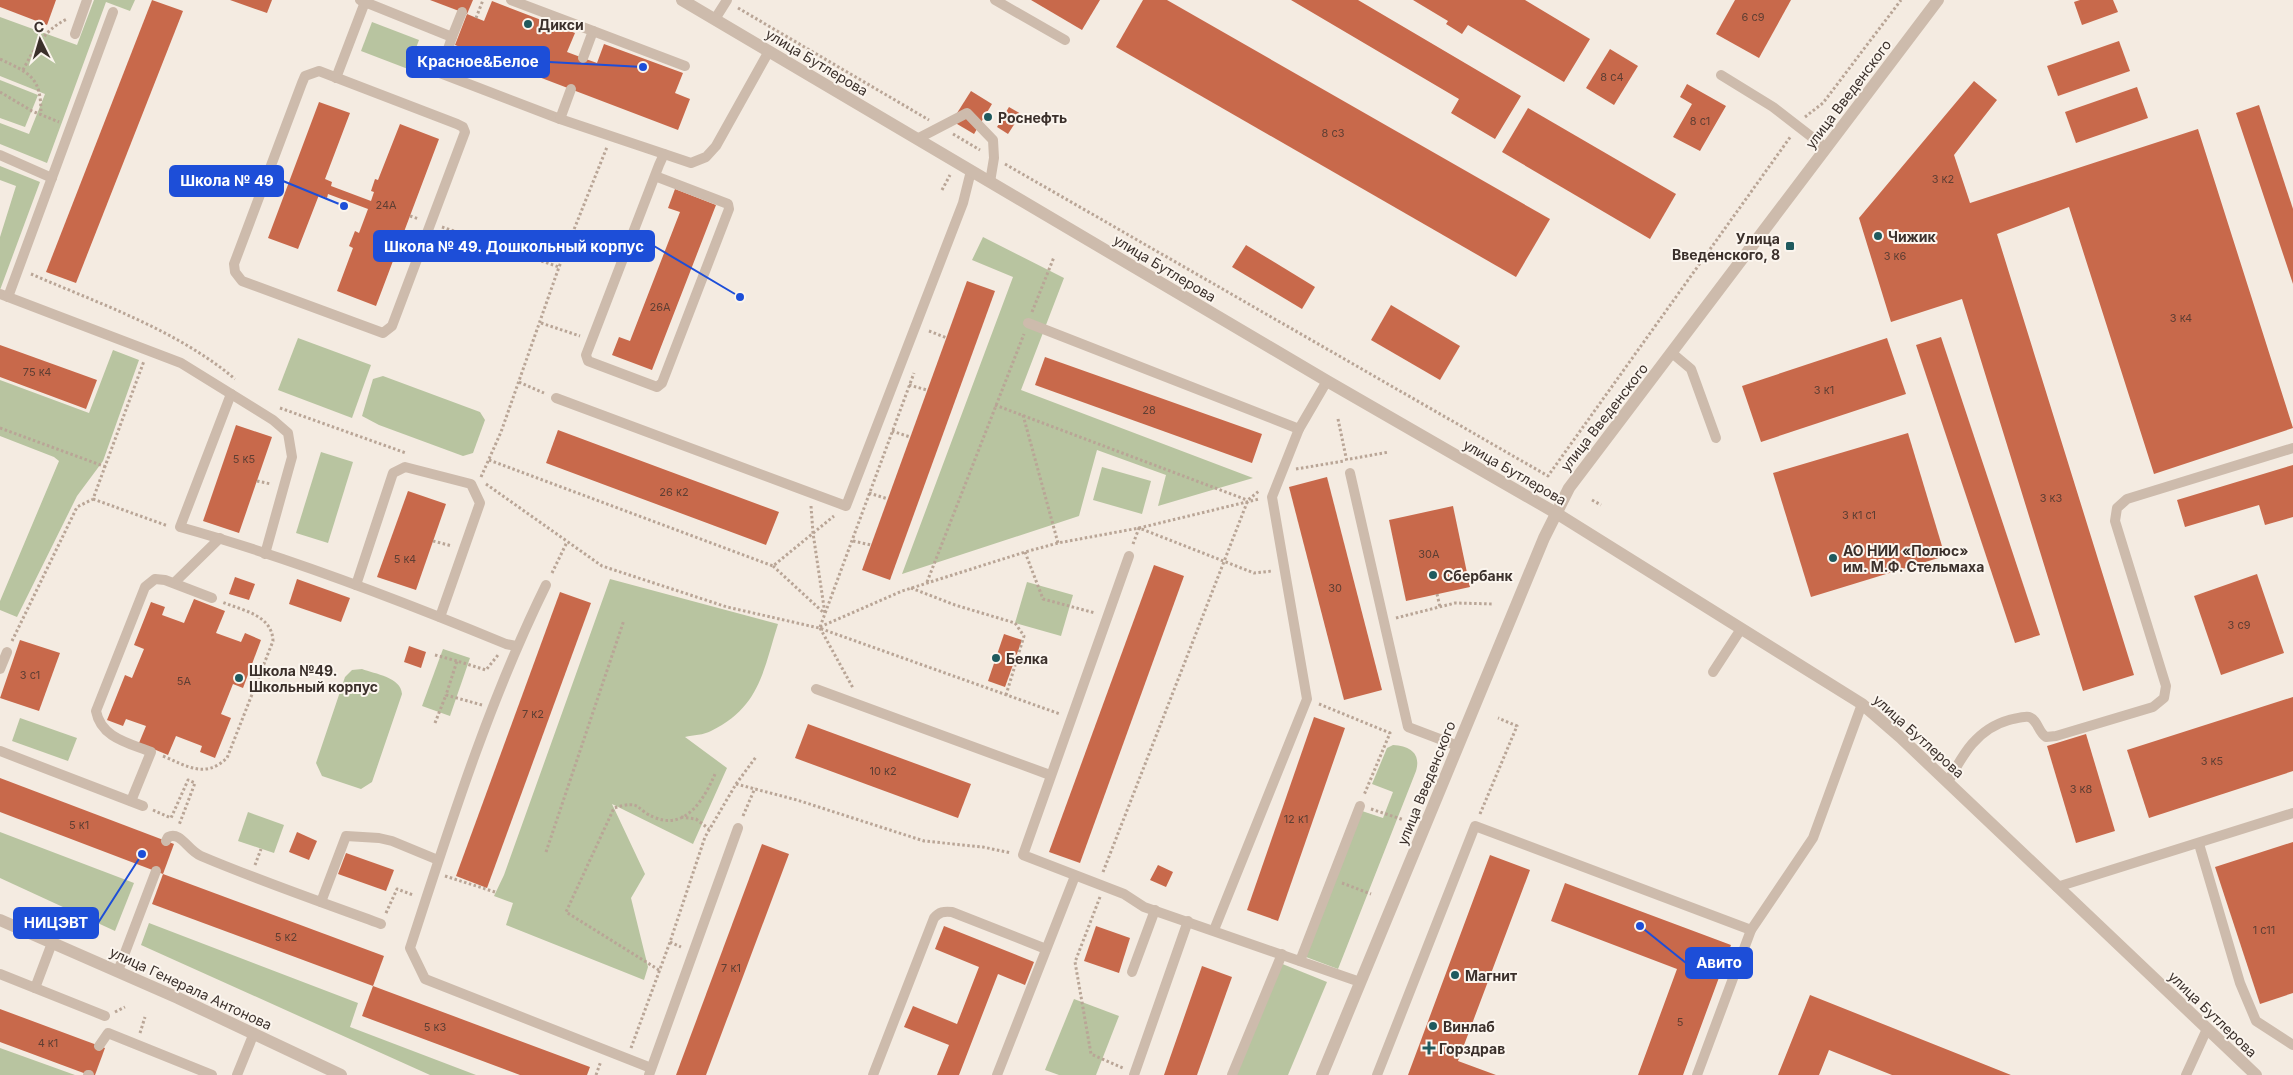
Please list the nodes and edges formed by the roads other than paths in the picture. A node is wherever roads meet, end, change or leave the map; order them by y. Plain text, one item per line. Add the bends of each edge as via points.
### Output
1 (88, 0) edge
2 (511, 0) edge
3 (682, 0) edge
4 (726, 0) edge
5 (995, 0) edge
6 (1938, 0) edge
7 (362, 1) edge
8 (113, 12) dead end
9 (462, 12) dead end
10 (715, 19) junction
11 (593, 31) junction
12 (75, 34) dead end
13 (452, 37) junction
14 (1065, 40) dead end
15 (769, 51) junction
16 (583, 58) dead end
17 (686, 66) dead end
18 (1721, 75) dead end
19 (336, 78) junction
20 (571, 89) dead end
21 (560, 119) junction
22 (917, 139) junction
23 (1826, 148) junction
24 (664, 154) junction
25 (0, 155) edge
26 (971, 171) junction
27 (655, 176) junction
28 (52, 178) junction
29 (990, 182) junction
30 (4, 295) edge
31 (1028, 322) road end
32 (1672, 353) junction
33 (1327, 381) junction
34 (230, 394) junction
35 (556, 398) road end
36 (1300, 429) junction
37 (1716, 438) dead end
38 (2293, 448) edge
39 (1350, 473) road end
40 (1556, 513) junction
41 (220, 538) junction
42 (265, 554) junction
43 (1128, 556) dead end
44 (174, 584) junction
45 (356, 585) junction
46 (546, 585) road end
47 (212, 598) road end
48 (440, 617) junction
49 (1741, 629) junction
50 (511, 645) junction
51 (7, 652) road end
52 (0, 669) edge
53 (1713, 672) dead end
54 (816, 689) dead end
55 (1862, 704) junction
56 (1458, 746) junction
57 (0, 750) edge
58 (1050, 775) junction
59 (1948, 782) junction
60 (131, 801) junction
61 (143, 806) road end
62 (1360, 806) road end
63 (2293, 813) edge
64 (738, 828) road end
65 (166, 841) dead end
66 (2199, 844) junction
67 (438, 860) junction
68 (156, 871) dead end
69 (1075, 876) junction
70 (2057, 887) junction
71 (321, 902) junction
72 (1155, 910) junction
73 (0, 920) edge
74 (1188, 921) junction
75 (381, 924) road end
76 (1214, 930) junction
77 (1751, 930) junction
78 (52, 943) junction
79 (1046, 949) junction
80 (1282, 954) junction
81 (1300, 961) junction
82 (118, 971) junction
83 (1132, 972) dead end
84 (0, 974) edge
85 (1360, 982) junction
86 (35, 988) junction
87 (105, 1016) dead end
88 (2207, 1029) junction
89 (254, 1033) junction
90 (2293, 1045) edge
91 (99, 1046) dead end
92 (650, 1071) edge
93 (1135, 1074) edge
94 (212, 1075) edge
95 (237, 1075) edge
96 (341, 1075) edge
97 (873, 1075) edge
98 (997, 1075) edge
99 (1232, 1075) edge
100 (1322, 1075) edge
101 (1377, 1075) edge
102 (1697, 1075) edge
103 (2186, 1075) edge
104 (2256, 1075) edge

1 - 12 lane
2 - 11 lane
3 - 10 street, улица Бутлерова
4 - 10 lane
5 - 14 lane
6 - 23 street, улица Введенского
7 - 13 lane
7 - 19 lane
8 - 28 lane
9 - 13 lane
10 - 15 street, улица Бутлерова
11 - 16 lane
11 - 17 lane
13 - 21 lane via 440,73
15 - 22 street, улица Бутлерова
15 - 24 lane via 716,146 706,158 690,163
18 - 23 lane via 1773,107
19 - 19 lane via 463,127 464,137 392,326 383,333 242,281 234,264 306,76 319,71
20 - 21 lane
21 - 24 lane
22 - 26 street, улица Бутлерова
22 - 29 lane via 967,113 993,140
23 - 32 street, улица Введенского
24 - 27 lane
25 - 28 lane
26 - 29 street, улица Бутлерова
26 - 35 lane via 963,203 846,506
27 - 27 lane via 730,206 662,383 657,387 588,361 586,355
28 - 30 lane via 18,269
29 - 33 street, улица Бутлерова
30 - 34 lane via 181,363
31 - 36 lane
32 - 37 lane via 1691,368
32 - 40 street, улица Введенского via 1569,488
33 - 36 lane
33 - 40 street, улица Бутлерова
34 - 41 lane via 180,527
34 - 42 lane via 273,420 288,434 292,457
36 - 76 lane via 1272,497 1307,699
38 - 59 lane via 2127,499 2116,508 2115,521 2166,686 2164,698 2153,707 2056,736 2041,734 2030,717 1993,725 1978,736 1958,762
39 - 56 lane via 1408,727
40 - 49 street, улица Бутлерова
40 - 56 street, улица Введенского
41 - 42 lane
41 - 44 lane
42 - 45 lane
43 - 58 lane
44 - 47 lane
44 - 60 lane via 155,579 145,587 96,711 98,721 110,735 151,752
45 - 48 lane
45 - 48 lane via 393,473 405,468 471,484 480,503
46 - 50 lane
48 - 50 lane
49 - 53 lane
49 - 55 street, улица Бутлерова
50 - 67 lane
51 - 52 lane
54 - 58 lane
55 - 59 street, улица Бутлерова
55 - 77 lane via 1813,838
56 - 85 street, улица Введенского
57 - 60 lane
58 - 69 lane via 1022,855
59 - 70 street, улица Бутлерова
60 - 61 lane
62 - 81 lane
63 - 66 lane
64 - 92 lane
65 - 71 lane via 168,836 180,837 189,850 199,855
66 - 70 lane
66 - 90 lane via 2240,983 2256,1021
67 - 71 lane via 380,838 346,836
67 - 92 lane via 410,948 425,980 627,1058
68 - 82 lane
69 - 72 lane via 1124,894
69 - 79 lane
70 - 88 street, улица Бутлерова
71 - 75 lane
72 - 74 lane
72 - 83 lane
73 - 78 street, улица Генерала Антонова
74 - 76 lane
74 - 93 lane
76 - 80 lane
77 - 101 lane via 1475,826
77 - 102 lane
78 - 82 street, улица Генерала Антонова
78 - 86 lane
79 - 97 lane via 952,912 938,914
79 - 98 lane
80 - 81 lane
80 - 99 lane
81 - 85 lane
82 - 89 street, улица Генерала Антонова
84 - 86 lane
85 - 100 street, улица Введенского
86 - 87 lane
88 - 103 lane
88 - 104 street, улица Бутлерова
89 - 95 lane
89 - 96 street, улица Генерала Антонова
91 - 94 lane via 108,1033

